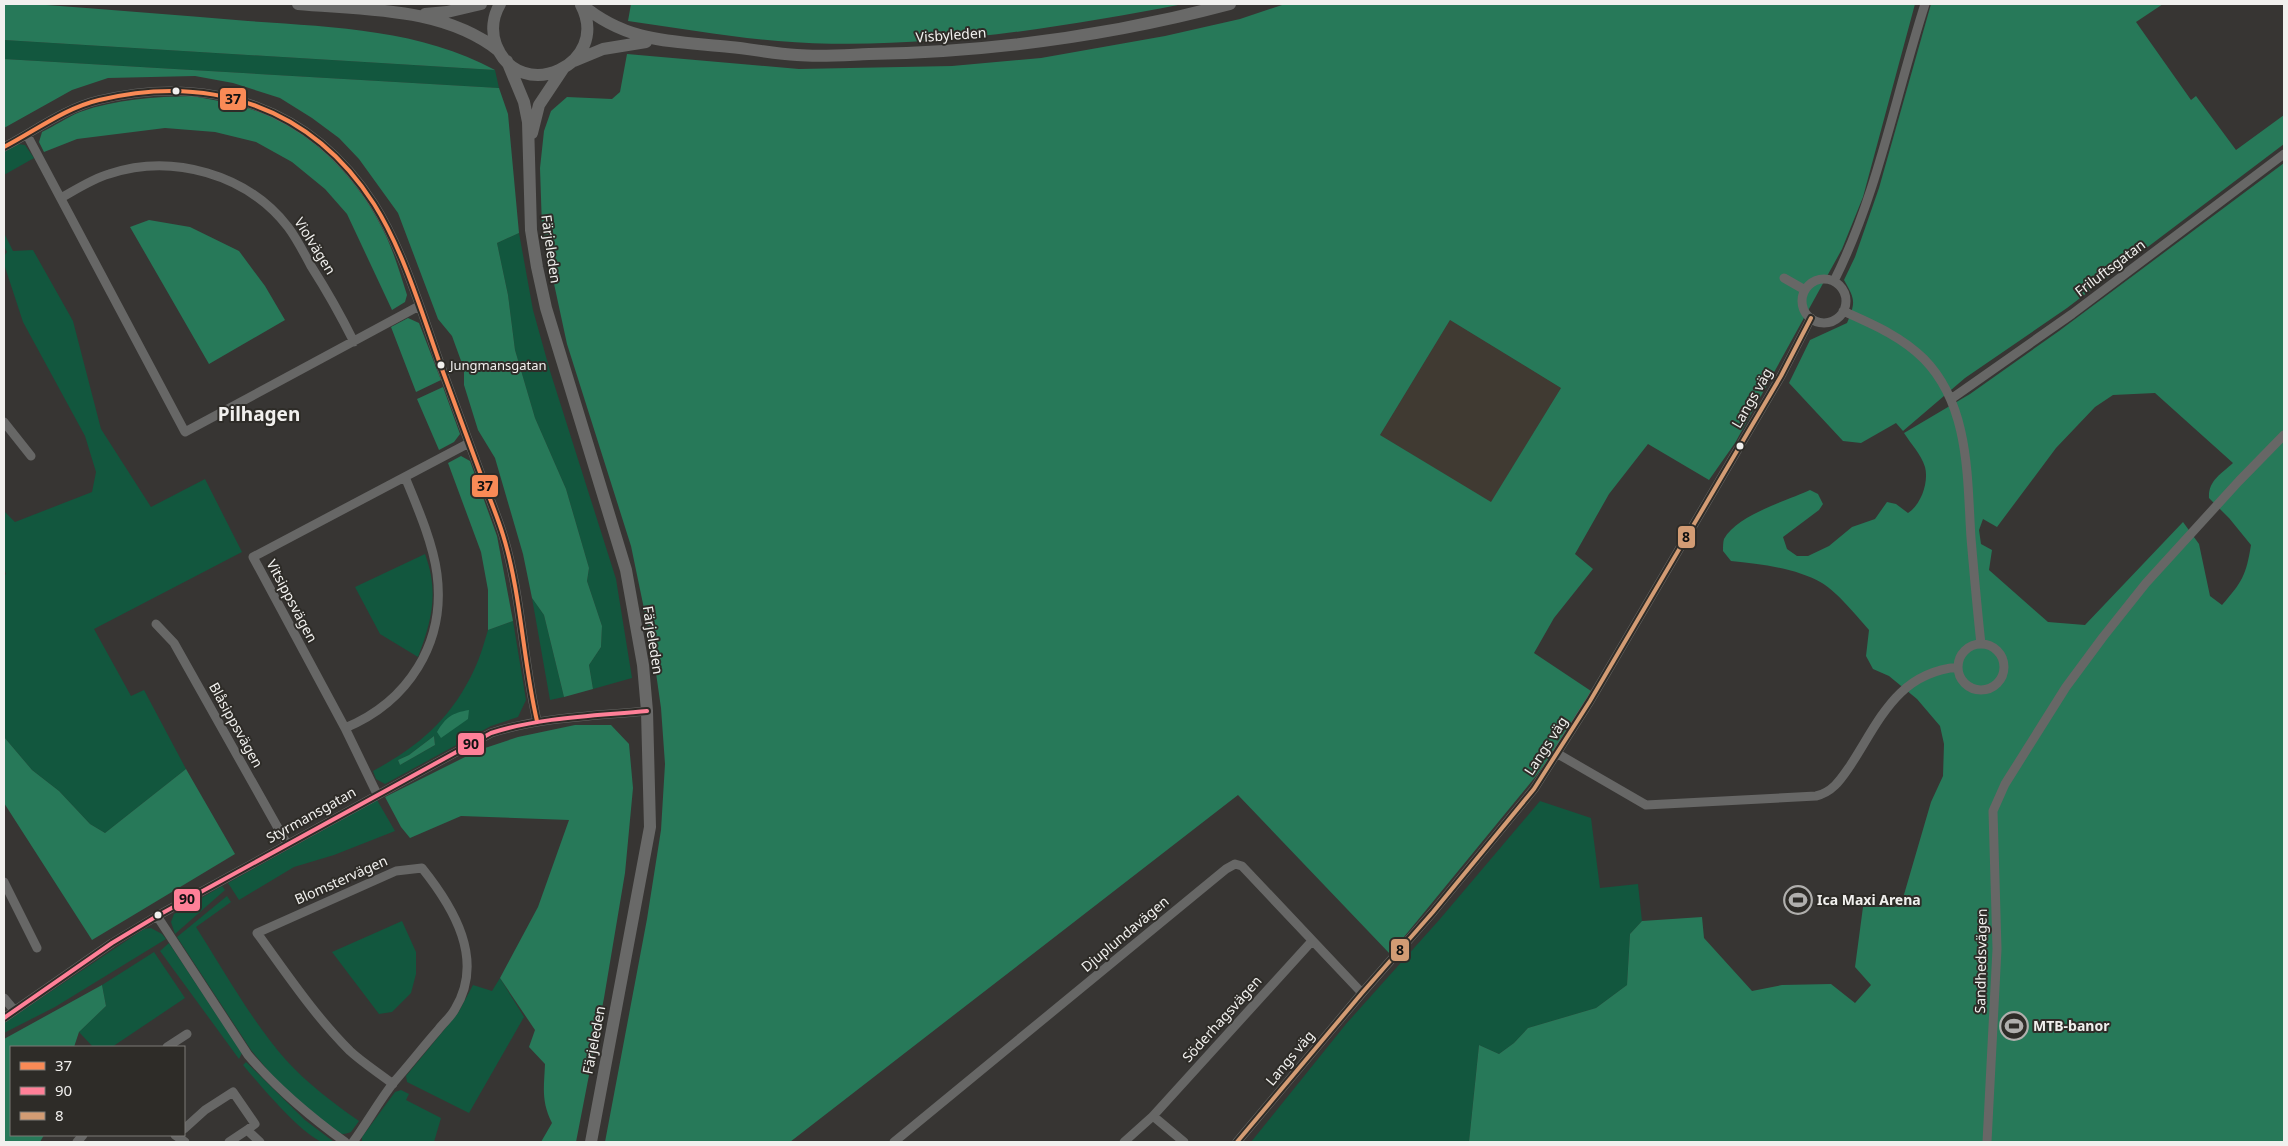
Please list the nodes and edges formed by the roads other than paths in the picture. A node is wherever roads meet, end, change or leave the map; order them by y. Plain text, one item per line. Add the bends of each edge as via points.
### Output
1 (298, 4) edge
2 (481, 4) edge
3 (500, 4) edge
4 (581, 4) edge
5 (1230, 4) edge
6 (1925, 4) edge
7 (403, 14) junction
8 (671, 41) junction
9 (503, 56) junction
10 (568, 65) junction
11 (27, 135) junction
12 (4, 147) edge
13 (530, 150) junction
14 (2284, 154) edge
15 (62, 198) junction
16 (1784, 278) dead end
17 (1834, 281) junction
18 (1805, 290) junction
19 (419, 306) junction
20 (1843, 311) junction
21 (1811, 318) junction
22 (354, 342) junction
23 (1950, 399) junction
24 (4, 422) edge
25 (2284, 435) edge
26 (469, 443) junction
27 (31, 456) dead end
28 (405, 477) junction
29 (156, 624) dead end
30 (1980, 644) junction
31 (1958, 666) junction
32 (647, 711) junction
33 (538, 721) junction
34 (345, 728) junction
35 (1558, 754) junction
36 (377, 794) junction
37 (287, 844) junction
38 (4, 882) edge
39 (157, 916) junction
40 (1312, 941) junction
41 (37, 948) dead end
42 (1362, 993) junction
43 (4, 998) edge
44 (14, 1010) junction
45 (4, 1018) edge
46 (186, 1034) dead end
47 (168, 1046) edge
48 (393, 1084) junction
49 (1153, 1116) junction
50 (185, 1128) edge
51 (247, 1130) junction
52 (229, 1142) edge
53 (260, 1142) edge
54 (344, 1142) edge
55 (353, 1142) edge
56 (591, 1142) edge
57 (894, 1142) edge
58 (1124, 1142) edge
59 (1184, 1142) edge
60 (1237, 1142) edge
61 (1987, 1142) edge

1 - 7 main road
2 - 7 main road via 447,12
3 - 9 main road, Färjeleden via 493,26 494,39
4 - 8 main road, Visbyleden via 621,30
4 - 10 main road, Färjeleden via 587,33 584,46
5 - 8 main road, Visbyleden via 1136,26 962,50 798,55
6 - 17 street via 1869,199
7 - 9 main road via 462,28
8 - 10 main road, Visbyleden via 619,44
9 - 10 main road, Visbyleden via 516,69 534,74 546,75
9 - 13 main road, Färjeleden via 524,102
10 - 13 main road, Färjeleden via 539,105
11 - 12 street
11 - 15 street
11 - 19 street via 64,113 97,100 137,92 207,92 240,99 271,111 300,127 353,175 389,232
13 - 32 main road, Färjeleden via 531,230 537,267 549,318 626,570
14 - 23 street, Friluftsgatan via 2064,320
15 - 22 street, Violvägen via 108,174 152,165 188,168 238,185 267,205 287,226
15 - 22 street via 185,432
16 - 18 street
17 - 18 street via 1818,280
17 - 20 street via 1845,296
18 - 21 street via 1803,307
19 - 22 street
19 - 26 street
20 - 21 street via 1829,322
20 - 23 street via 1909,345 1933,369
21 - 35 street, Langs väg via 1781,376
23 - 30 street via 1965,451
24 - 27 street
25 - 61 street, Sandhedsvägen via 2146,584 2066,687 2005,784 1993,811 1997,949
26 - 28 street, Vitsippsvägen
26 - 33 street via 503,536
28 - 34 street via 437,572 439,606 436,624 431,642 411,680 385,704
28 - 34 street, Vitsippsvägen via 253,557
29 - 37 street, Blåsippsvägen via 174,643
30 - 31 street via 1965,650
30 - 31 street via 1995,648 2003,660 2003,675 1996,684 1983,690 1972,688 1961,677
31 - 35 street via 1928,673 1907,686 1888,707 1839,782 1825,794 1816,796 1646,805
32 - 33 street, Styrmansgatan
32 - 56 main road, Färjeleden via 650,827
33 - 36 street, Styrmansgatan via 491,733
34 - 36 street, Vitsippsvägen
35 - 42 street, Langs väg via 1516,814
36 - 37 street, Styrmansgatan
37 - 39 street, Styrmansgatan
38 - 41 street
39 - 44 street, Styrmansgatan
39 - 54 street via 262,1072 307,1114
40 - 42 street, Djuplundavägen
40 - 49 street, Söderhagsvägen
40 - 57 street, Djuplundavägen via 1242,866 1235,864
42 - 60 street, Langs väg
43 - 44 street
44 - 45 street, Styrmansgatan
46 - 47 street
48 - 48 street, Blomstervägen via 454,1011 465,985 466,948 457,920 422,868 396,870 256,933 330,1030
48 - 55 street, Blomstervägen
49 - 58 street, Söderhagsvägen
49 - 59 street
50 - 51 street via 233,1092 255,1124
51 - 52 street
51 - 53 street

